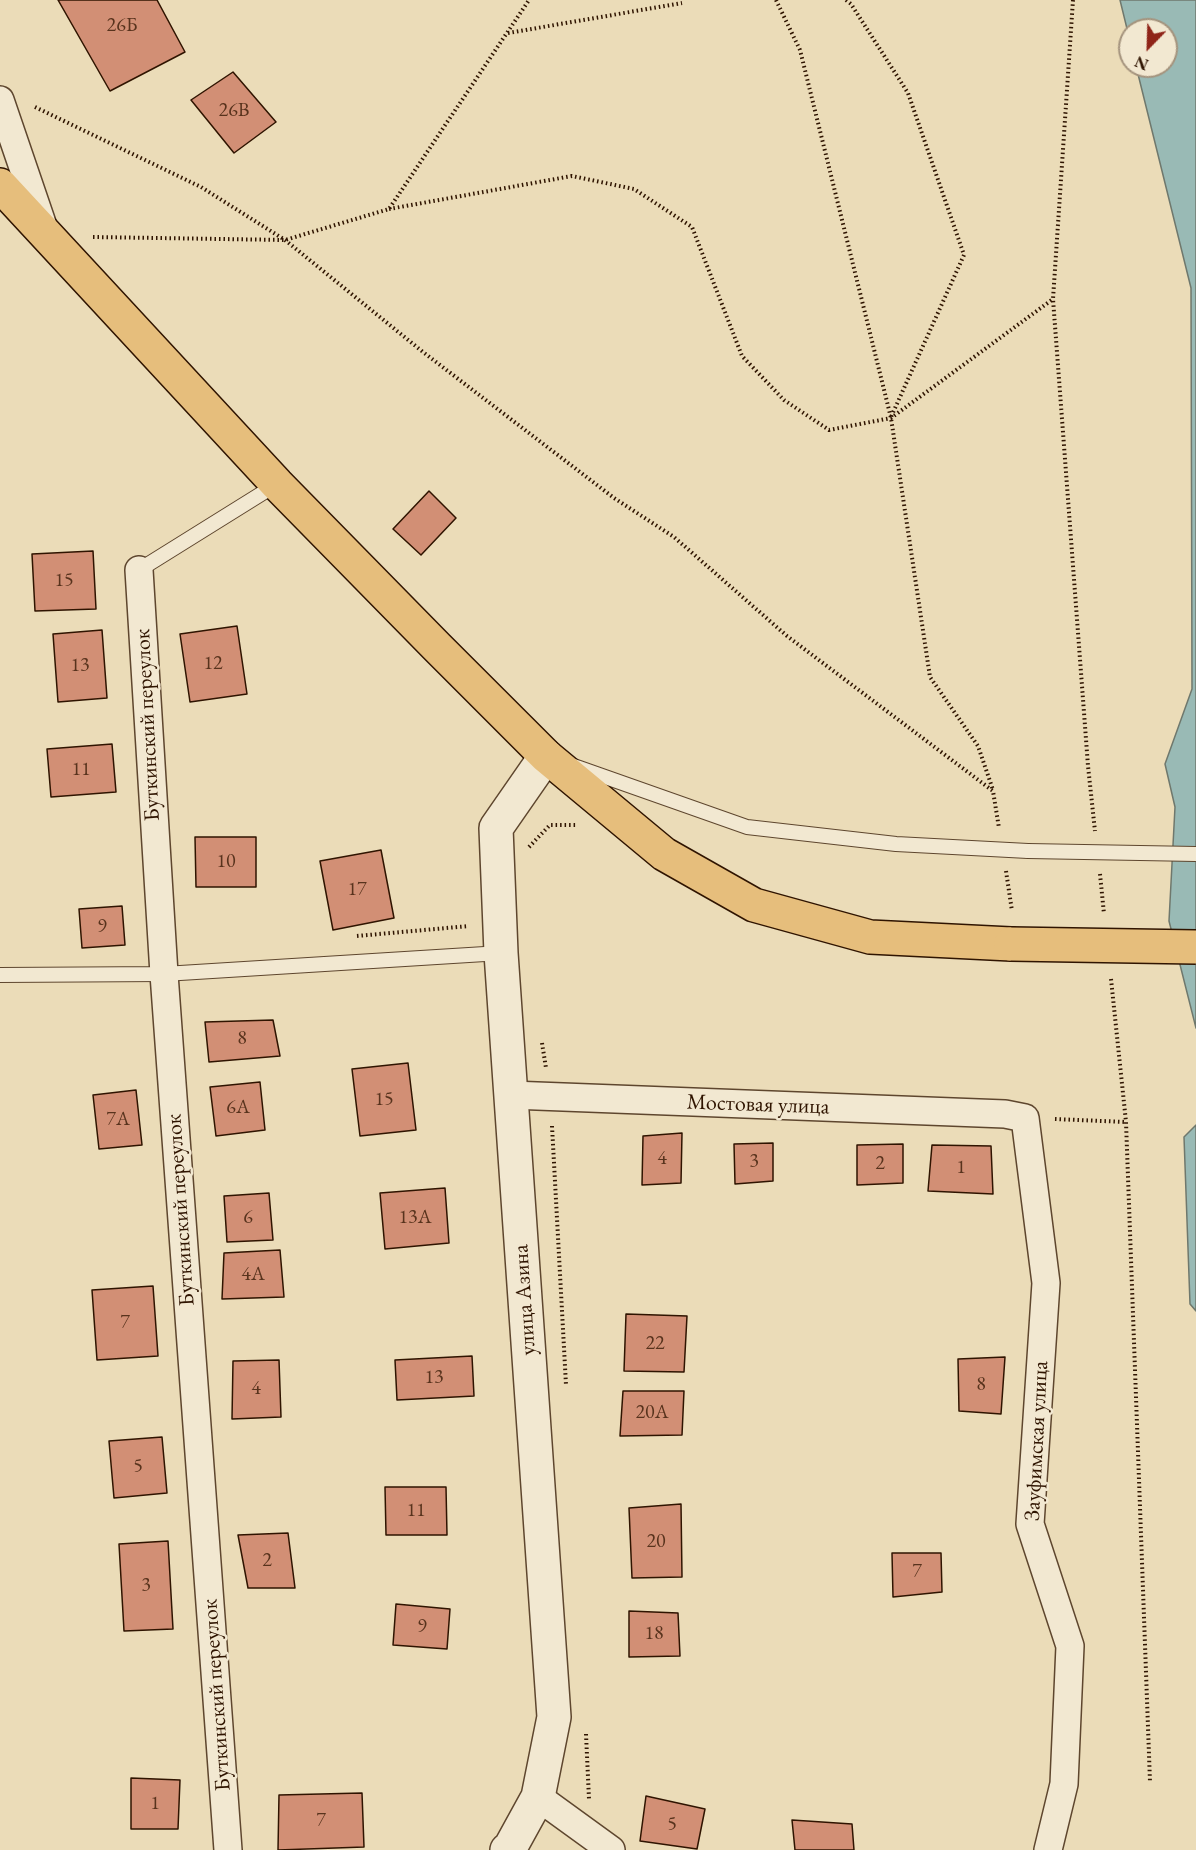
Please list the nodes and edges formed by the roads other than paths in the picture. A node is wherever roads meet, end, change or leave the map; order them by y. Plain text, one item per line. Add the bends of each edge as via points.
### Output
1 (0, 100) edge
2 (0, 185) edge
3 (47, 236) junction
4 (277, 484) junction
5 (139, 570) joint
6 (546, 756) junction
7 (1196, 854) edge
8 (500, 937) junction
9 (1196, 947) edge
10 (164, 974) junction
11 (0, 975) edge
12 (511, 1095) junction
13 (1015, 1116) joint
14 (538, 1797) junction
15 (228, 1850) edge
16 (507, 1850) edge
17 (611, 1850) edge
18 (1048, 1850) edge

1 - 3 street
2 - 3 main road
3 - 4 main road
4 - 5 lane
4 - 6 main road
5 - 10 street, Буткинский переулок
6 - 7 lane, bridge via 747,827 896,844
6 - 8 street, улица Азина via 495,828
6 - 9 main road, bridge via 664,854 754,905 870,937 1012,931
8 - 10 lane
8 - 12 street, улица Азина
10 - 11 lane
10 - 15 street, Буткинский переулок
12 - 13 street, Мостовая улица
12 - 14 street, улица Азина via 554,1717
13 - 18 street, Зауфимская улица via 1046,1283 1030,1524 1070,1646 1064,1784
14 - 16 street, улица Азина
14 - 17 street

